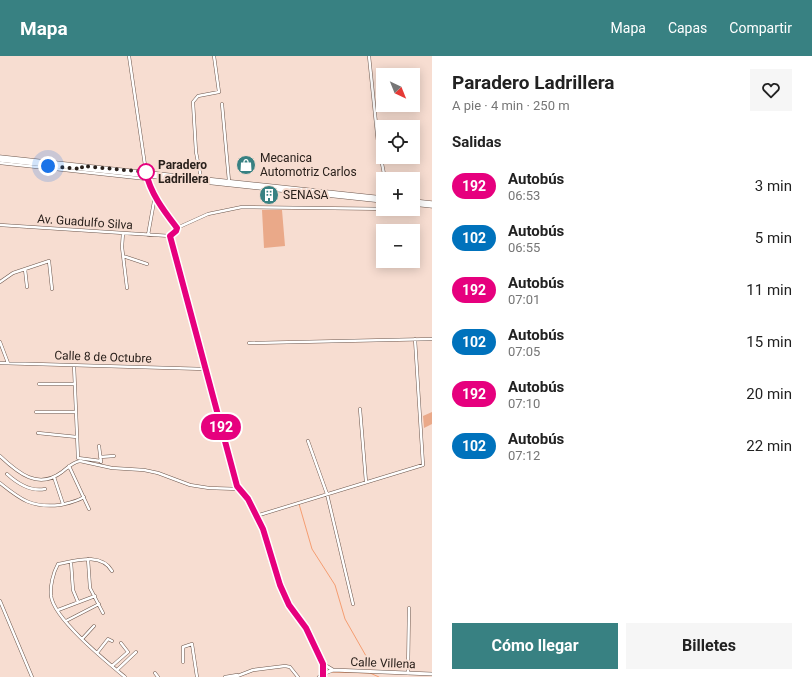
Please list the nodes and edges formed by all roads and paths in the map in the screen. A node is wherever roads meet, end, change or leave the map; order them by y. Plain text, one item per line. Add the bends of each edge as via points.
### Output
1 (129, 56) edge
2 (214, 56) edge
3 (369, 56) edge
4 (222, 104) dead end
5 (376, 124) edge
6 (0, 157) edge
7 (0, 162) edge
8 (82, 167) junction
9 (147, 175) junction
10 (201, 178) junction
11 (229, 181) junction
12 (291, 189) junction
13 (155, 196) junction
14 (376, 197) edge
15 (376, 200) edge
16 (420, 202) edge
17 (432, 203) edge
18 (420, 205) edge
19 (432, 206) edge
20 (376, 209) edge
21 (0, 225) edge
22 (177, 228) junction
23 (123, 233) junction
24 (148, 235) junction
25 (170, 236) junction
26 (123, 256) junction
27 (147, 264) dead end
28 (25, 269) junction
29 (0, 282) edge
30 (27, 287) dead end
31 (127, 288) dead end
32 (52, 289) dead end
33 (415, 339) junction
34 (432, 339) edge
35 (0, 342) edge
36 (250, 343) dead end
37 (0, 363) edge
38 (8, 363) junction
39 (74, 365) junction
40 (205, 369) junction
41 (40, 384) dead end
42 (75, 384) junction
43 (360, 409) dead end
44 (36, 412) dead end
45 (76, 412) junction
46 (38, 433) dead end
47 (77, 437) junction
48 (308, 441) dead end
49 (99, 446) dead end
50 (0, 456) edge
51 (114, 456) dead end
52 (100, 457) junction
53 (101, 461) junction
54 (70, 466) junction
55 (103, 466) junction
56 (7, 474) dead end
57 (54, 477) junction
58 (366, 482) junction
59 (0, 483) edge
60 (45, 489) dead end
61 (239, 489) junction
62 (327, 494) junction
63 (84, 497) junction
64 (63, 504) junction
65 (89, 509) dead end
66 (256, 516) junction
67 (88, 559) junction
68 (71, 562) junction
69 (112, 571) dead end
70 (95, 596) junction
71 (0, 600) edge
72 (78, 602) junction
73 (99, 604) junction
74 (353, 604) dead end
75 (408, 608) dead end
76 (58, 610) junction
77 (103, 613) dead end
78 (66, 622) junction
79 (94, 626) dead end
80 (82, 639) junction
81 (112, 641) dead end
82 (121, 643) dead end
83 (97, 652) junction
84 (136, 652) dead end
85 (183, 662) dead end
86 (323, 664) junction
87 (112, 666) junction
88 (117, 670) junction
89 (332, 670) junction
90 (155, 673) dead end
91 (408, 673) junction
92 (430, 675) edge
93 (237, 676) edge
94 (323, 676) edge
95 (32, 677) edge
96 (125, 677) edge
97 (158, 677) edge
98 (197, 677) edge
99 (225, 677) edge
100 (298, 677) edge
101 (319, 677) edge

1 - 9 street
2 - 10 street via 219,92 198,96 193,102 196,152
3 - 5 street
4 - 11 street
6 - 8 main road
7 - 8 main road
7 - 9 street
8 - 9 main road
9 - 10 main road
9 - 12 main road
9 - 13 street
10 - 11 main road
11 - 12 main road
12 - 14 main road
12 - 15 main road
13 - 22 street
13 - 24 street
16 - 17 main road
18 - 19 main road
20 - 22 street via 242,207 208,214
21 - 23 street, Av. Guadulfo Silva
22 - 25 street
23 - 24 street, Av. Guadulfo Silva
23 - 26 street
24 - 25 street, Av. Guadulfo Silva
25 - 40 street
26 - 27 street
26 - 31 street
28 - 29 street
28 - 30 street
28 - 32 street via 49,261
33 - 34 street
33 - 36 street
33 - 58 street via 424,464
35 - 38 street
37 - 38 street, Calle 8 de Octubre
38 - 39 street, Calle 8 de Octubre
39 - 40 street, Calle 8 de Octubre
39 - 42 street
40 - 61 street
41 - 42 street
42 - 45 street
43 - 58 street
44 - 45 street
45 - 47 street
46 - 47 street
47 - 53 street via 78,458
48 - 62 street
49 - 52 street
50 - 57 street via 26,477 42,480
51 - 52 street
52 - 53 street
53 - 55 street
54 - 55 street via 80,461
54 - 57 street
54 - 63 street
55 - 61 street via 158,472 190,485
56 - 60 street via 29,488
57 - 64 street
58 - 62 street
59 - 64 street via 27,502 40,506
61 - 66 street via 248,499
62 - 66 street
62 - 74 street
63 - 64 street
63 - 65 street
66 - 86 street via 263,529 280,585 289,605 306,628
67 - 68 street
67 - 69 street via 104,562
67 - 70 street via 90,588
68 - 72 street via 73,590
68 - 76 street via 57,565 52,578 51,597
70 - 72 street
70 - 73 street
71 - 95 street
72 - 76 street
73 - 77 street
73 - 78 street
75 - 91 street
76 - 78 street
78 - 80 street
79 - 80 street
80 - 83 street
81 - 83 street via 108,639
82 - 87 street via 128,652
83 - 87 street
84 - 88 street
85 - 98 street via 183,647 192,645
86 - 89 street
86 - 94 street
87 - 88 street
88 - 96 street
89 - 91 street, Calle Villena
89 - 94 street
90 - 97 street
91 - 92 street, Calle Villena
93 - 99 street
93 - 100 street via 253,670 285,666 290,667
94 - 101 street

